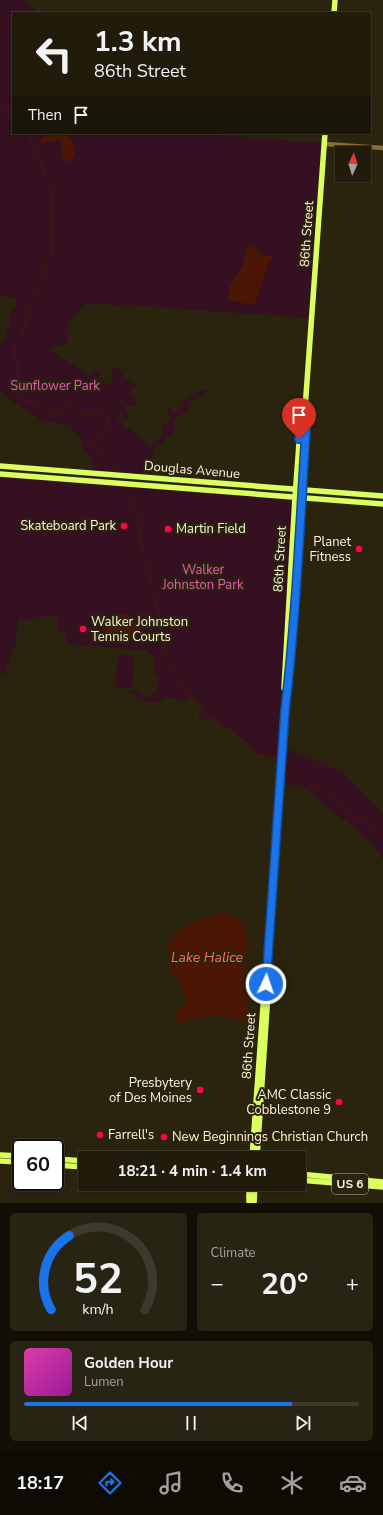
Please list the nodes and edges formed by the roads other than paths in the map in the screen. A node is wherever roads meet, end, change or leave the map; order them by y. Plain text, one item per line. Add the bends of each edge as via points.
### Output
1 (335, 0) edge
2 (334, 12) edge
3 (325, 134) edge
4 (325, 144) junction
5 (383, 148) edge
6 (0, 466) edge
7 (0, 474) edge
8 (298, 490) junction
9 (298, 498) junction
10 (383, 501) edge
11 (266, 984) junction
12 (253, 1151) edge
13 (257, 1151) edge
14 (0, 1155) edge
15 (12, 1156) edge
16 (64, 1160) edge
17 (0, 1161) edge
18 (78, 1161) edge
19 (12, 1162) edge
20 (64, 1166) edge
21 (78, 1167) edge
22 (306, 1175) edge
23 (306, 1181) edge
24 (383, 1182) edge
25 (383, 1188) edge
26 (249, 1191) edge
27 (255, 1191) edge
28 (248, 1203) edge
29 (254, 1203) edge

1 - 2 main road
3 - 4 main road, 86th Street
4 - 5 street
4 - 8 main road, 86th Street via 305,409 306,430
6 - 8 main road, Douglas Avenue
7 - 9 main road, Douglas Avenue
8 - 9 main road, 86th Street
8 - 10 main road, Douglas Avenue
9 - 10 main road, Douglas Avenue
9 - 11 main road, 86th Street via 284,674 285,711
11 - 12 main road, 86th Street
11 - 13 main road, 86th Street via 268,993
14 - 15 main road
16 - 18 main road
17 - 19 main road
20 - 21 main road
22 - 24 main road, US 6
23 - 25 main road, US 6
26 - 28 main road
27 - 29 main road

